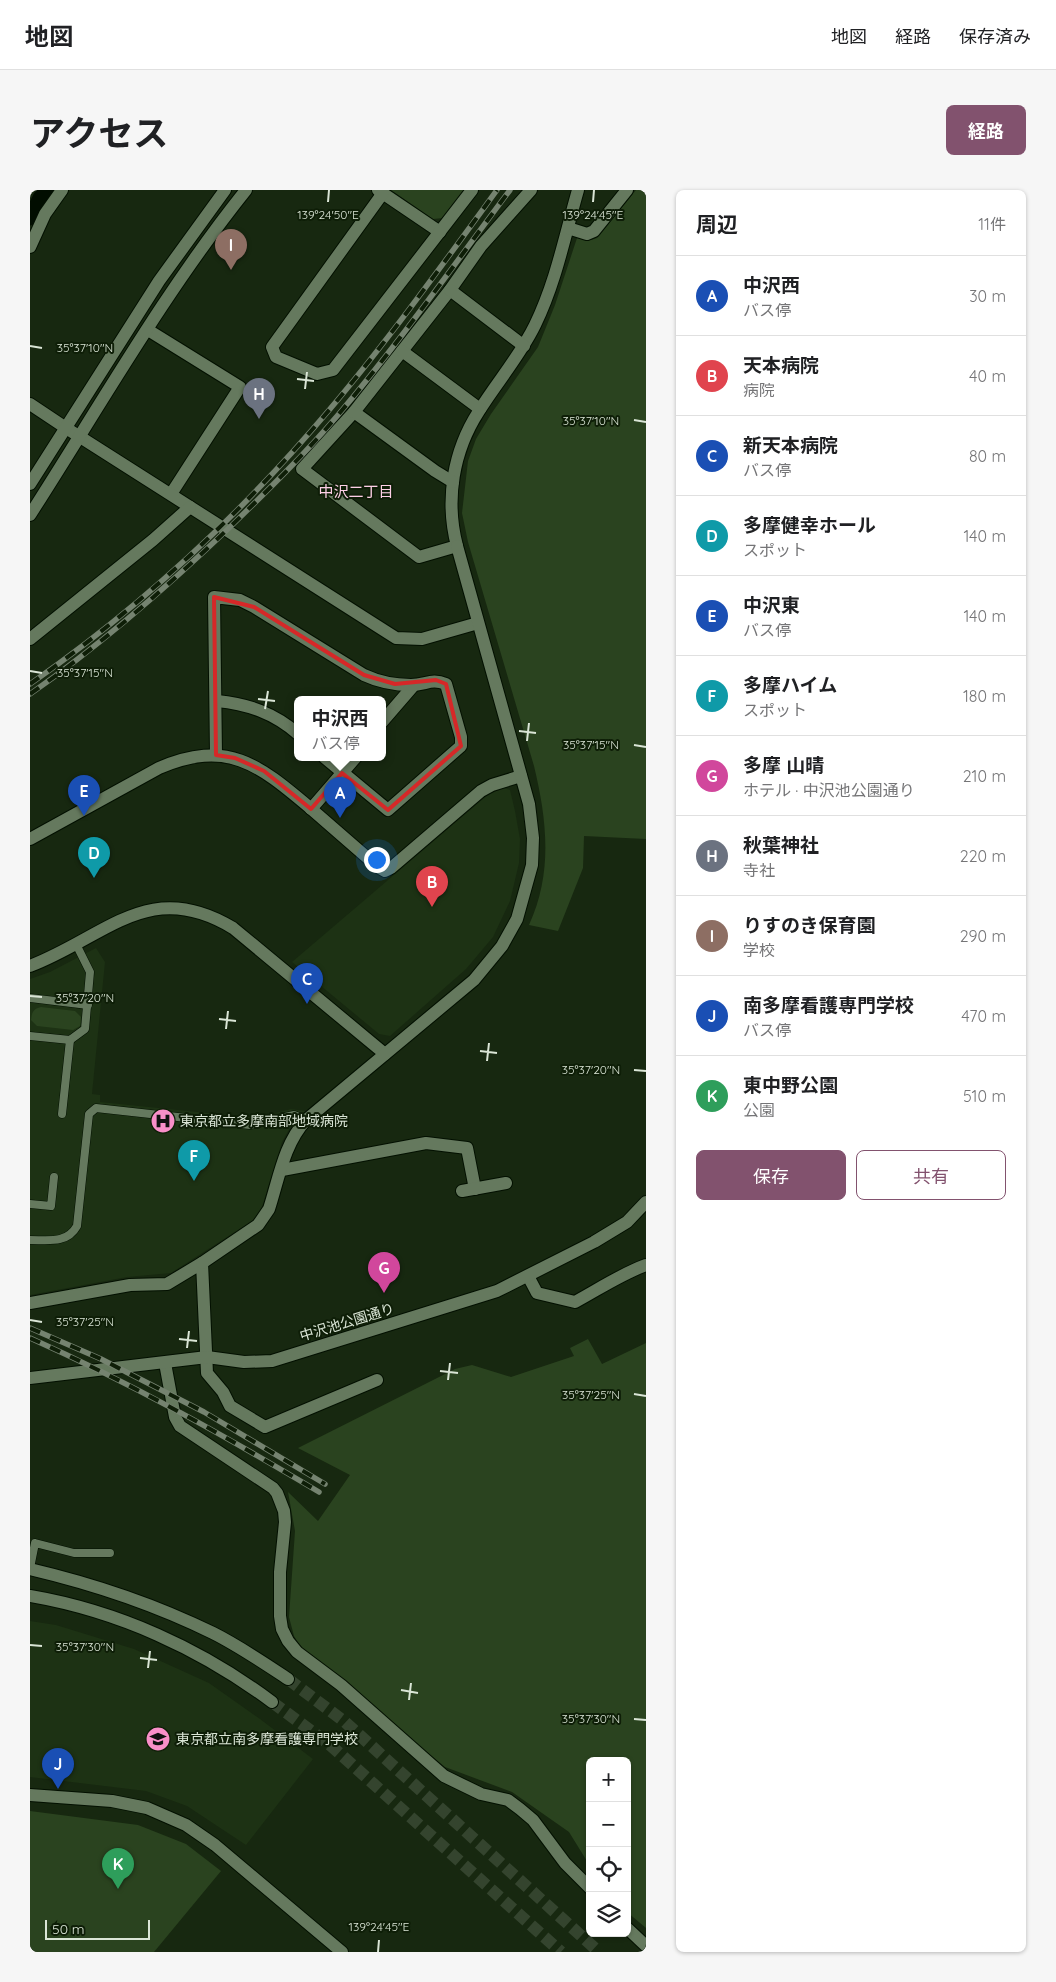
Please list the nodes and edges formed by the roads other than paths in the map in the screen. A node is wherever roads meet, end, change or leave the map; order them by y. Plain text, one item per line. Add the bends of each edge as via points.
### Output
1 (62, 190) edge
2 (225, 190) edge
3 (246, 190) edge
4 (472, 190) edge
5 (531, 190) edge
6 (578, 190) edge
7 (627, 190) edge
8 (381, 191) edge
9 (568, 228) junction
10 (440, 232) junction
11 (30, 246) edge
12 (450, 290) junction
13 (148, 330) junction
14 (524, 346) junction
15 (402, 351) junction
16 (30, 404) edge
17 (480, 409) junction
18 (354, 412) junction
19 (66, 428) junction
20 (80, 437) junction
21 (453, 482) junction
22 (30, 484) edge
23 (171, 494) junction
24 (190, 507) junction
25 (30, 515) edge
26 (457, 546) junction
27 (478, 623) junction
28 (30, 639) edge
29 (414, 685) junction
30 (217, 701) junction
31 (386, 717) edge
32 (294, 731) edge
33 (216, 755) junction
34 (328, 761) edge
35 (352, 761) edge
36 (342, 773) junction
37 (521, 776) junction
38 (311, 809) junction
39 (30, 839) edge
40 (76, 944) junction
41 (30, 966) edge
42 (30, 998) edge
43 (88, 1004) junction
44 (30, 1036) edge
45 (70, 1040) junction
46 (385, 1054) junction
47 (62, 1114) dead end
48 (306, 1120) junction
49 (282, 1170) junction
50 (54, 1177) dead end
51 (506, 1183) dead end
52 (646, 1202) edge
53 (30, 1204) edge
54 (30, 1240) edge
55 (202, 1263) junction
56 (646, 1265) edge
57 (528, 1276) junction
58 (30, 1303) edge
59 (207, 1357) junction
60 (165, 1363) junction
61 (30, 1378) edge
62 (377, 1380) dead end
63 (110, 1553) dead end
64 (30, 1568) edge
65 (30, 1596) edge
66 (288, 1679) tunnel mouth
67 (272, 1702) tunnel mouth
68 (30, 1795) edge
69 (586, 1884) edge
70 (631, 1932) edge
71 (646, 1946) edge
72 (342, 1952) edge

1 - 11 street
2 - 19 street via 159,281
3 - 13 street via 191,263
4 - 10 street
5 - 12 street via 481,246
6 - 9 street
7 - 9 street via 594,231 588,234
8 - 10 street
8 - 10 street via 272,347 276,357 317,374 333,370
9 - 14 street via 542,309
12 - 14 street
12 - 15 street
13 - 20 street
13 - 23 street via 240,387
14 - 17 street
15 - 17 street
15 - 18 street
16 - 19 street
17 - 21 street via 465,435
18 - 21 street
18 - 26 street via 302,469 419,557
19 - 20 street
19 - 22 street
20 - 23 street
20 - 25 street
21 - 26 street via 452,514
23 - 24 street
24 - 27 street via 396,638 422,639
24 - 28 street
26 - 27 street
27 - 37 street
29 - 30 street via 364,676 254,606 240,600 214,597
29 - 31 street
29 - 36 street via 436,680 446,684 461,746 388,810
30 - 32 street via 266,712
30 - 33 street
33 - 38 street via 236,758 264,771
33 - 39 street via 175,760
34 - 36 street
35 - 36 street
36 - 38 street
37 - 38 street via 481,792 385,871
37 - 46 street via 529,804 533,838 532,865 518,919 502,946 474,980
40 - 41 street
40 - 43 lane via 90,972
40 - 46 street via 145,910 176,907 216,918 233,928
42 - 43 lane
43 - 45 lane via 85,1029
44 - 45 lane
45 - 47 lane
46 - 48 street
48 - 49 street via 295,1132
48 - 54 lane via 294,1115 250,1125 96,1108 89,1114 77,1226 73,1234 64,1240
49 - 51 street via 426,1143 467,1148 469,1190
49 - 55 street via 264,1218 258,1225
50 - 53 lane via 51,1206
52 - 57 street, 中沢池公園通り via 627,1222
55 - 58 street via 167,1284 130,1285
55 - 59 street
56 - 57 street via 626,1272 575,1302 537,1292
57 - 59 street, 中沢池公園通り via 497,1291 272,1361 244,1362
59 - 60 street, 中沢池公園通り
59 - 62 street via 207,1373 230,1406 265,1427
60 - 61 street, 中沢池公園通り
60 - 69 street via 175,1417 180,1426 273,1488 280,1499 285,1522 280,1616 282,1629 297,1652 341,1685 444,1776 481,1794 508,1800 520,1809
63 - 64 lane via 74,1554 35,1543
64 - 66 street via 82,1581 168,1612 214,1633
65 - 67 street via 74,1605 166,1639 225,1670
68 - 72 street via 139,1806 186,1825 215,1844
70 - 71 street

